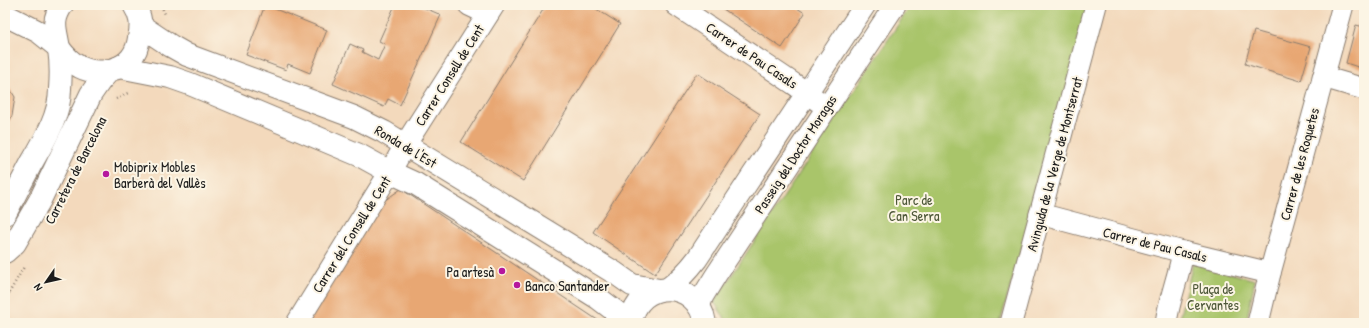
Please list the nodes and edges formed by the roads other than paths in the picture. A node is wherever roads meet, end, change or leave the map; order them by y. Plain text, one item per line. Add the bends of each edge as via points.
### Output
1 (62, 5) edge
2 (469, 5) edge
3 (676, 5) edge
4 (865, 5) edge
5 (894, 5) edge
6 (1096, 5) edge
7 (1342, 5) edge
8 (491, 9) edge
9 (136, 10) edge
10 (5, 15) edge
11 (59, 48) junction
12 (115, 69) junction
13 (1323, 77) junction
14 (1364, 89) edge
15 (807, 92) junction
16 (826, 107) junction
17 (405, 145) junction
18 (390, 172) junction
19 (5, 214) edge
20 (1040, 214) junction
21 (5, 252) edge
22 (1184, 252) junction
23 (1270, 273) junction
24 (663, 290) junction
25 (704, 317) edge
26 (297, 323) edge
27 (630, 323) edge
28 (1011, 323) edge
29 (1166, 323) edge
30 (1258, 323) edge

1 - 11 street via 55,23
2 - 8 street
3 - 15 street, Carrer de Pau Casals
4 - 15 street, Passeig del Doctor Moragas
5 - 16 street, Passeig del Doctor Moragas
6 - 20 street, Avinguda de la Verge de Montserrat
7 - 13 street, Carrer de les Roquetes
8 - 17 street, Carrer Consell de Cent
9 - 12 street via 138,46 131,58
9 - 17 street, Ronda de l'Est via 166,43 187,55 354,117
10 - 11 street, Ronda de l'Est via 39,32
11 - 12 street, Ronda de l'Est via 68,59 88,71
11 - 19 street via 60,91 55,116
12 - 18 street, Ronda de l'Est via 170,77 190,84 359,155
12 - 21 street via 100,81 91,94 40,200 14,243
13 - 14 street
13 - 23 street, Carrer de les Roquetes
15 - 16 street, Carrer de Pau Casals
15 - 24 street, Passeig del Doctor Moragas via 693,265 678,281
16 - 25 street, Passeig del Doctor Moragas via 703,296
17 - 18 street, Carrer del Consell de Cent
17 - 24 street, Ronda de l'Est via 632,285
18 - 26 street, Carrer del Consell de Cent
18 - 27 street, Ronda de l'Est via 416,184 578,285
20 - 22 street, Carrer de Pau Casals
20 - 28 street, Avinguda de la Verge de Montserrat
22 - 23 street, Carrer de Pau Casals
22 - 29 street
23 - 30 street, Carrer de les Roquetes
24 - 25 street, Ronda de l'Est via 685,293 691,297
24 - 27 street via 652,292 641,300

